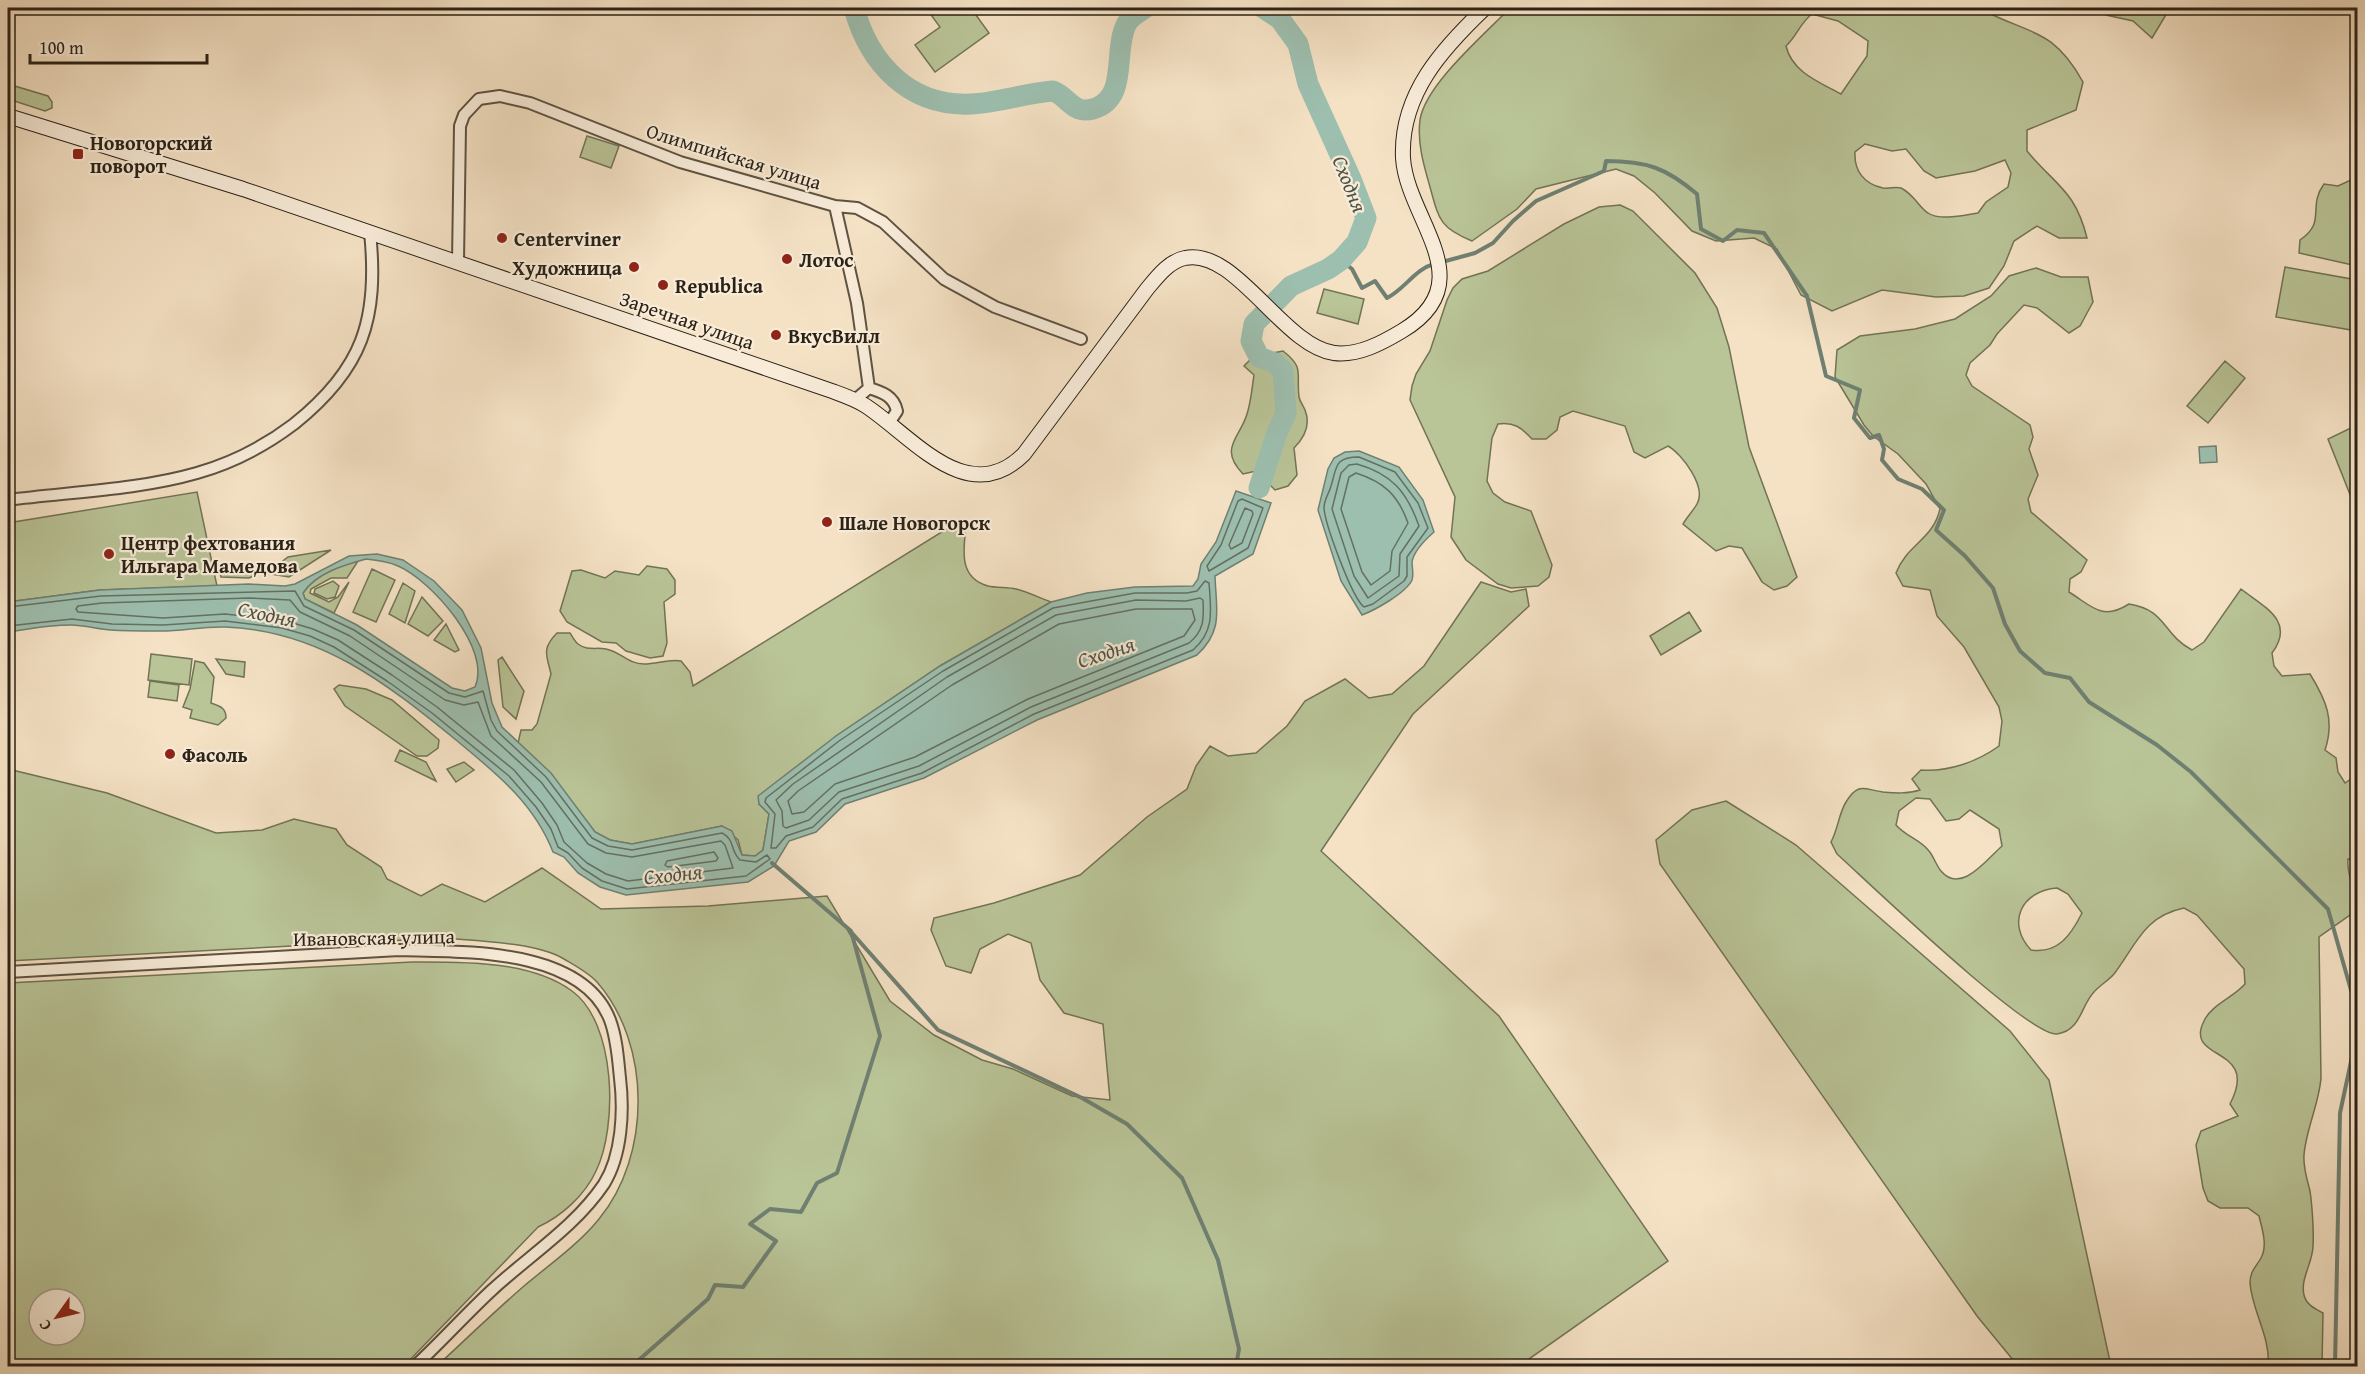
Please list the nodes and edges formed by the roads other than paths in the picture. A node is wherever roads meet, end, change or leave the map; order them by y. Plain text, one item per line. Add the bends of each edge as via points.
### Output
1 (1485, 8) edge
2 (8, 116) edge
3 (835, 206) junction
4 (370, 232) junction
5 (458, 262) junction
6 (1081, 339) dead end
7 (869, 388) junction
8 (855, 400) junction
9 (890, 423) junction
10 (8, 500) edge
11 (8, 972) edge
12 (415, 1366) edge

1 - 9 main road, Заречная улица via 1431,66 1414,99 1405,136 1406,173 1440,269 1436,295 1429,308 1403,331 1378,344 1344,354 1316,347 1212,261 1186,258 1168,267 1147,289 1030,447 1005,470 992,475 962,472 926,452
2 - 4 main road, Заречная улица
3 - 5 street, Олимпийская улица via 680,162 530,103 490,96 478,99 460,126
3 - 6 street, Олимпийская улица via 857,207 883,222 944,279 996,307
3 - 7 street via 857,303
4 - 5 main road, Заречная улица
4 - 10 street via 372,278 363,337 354,358 334,389 284,431 242,457 170,480
5 - 8 main road, Заречная улица
7 - 8 street
7 - 9 street via 896,403 897,411
8 - 9 main road, Заречная улица
11 - 12 street, Ивановская улица via 399,950 453,951 536,961 570,976 595,996 610,1019 621,1086 621,1125 606,1182 568,1226 492,1290

